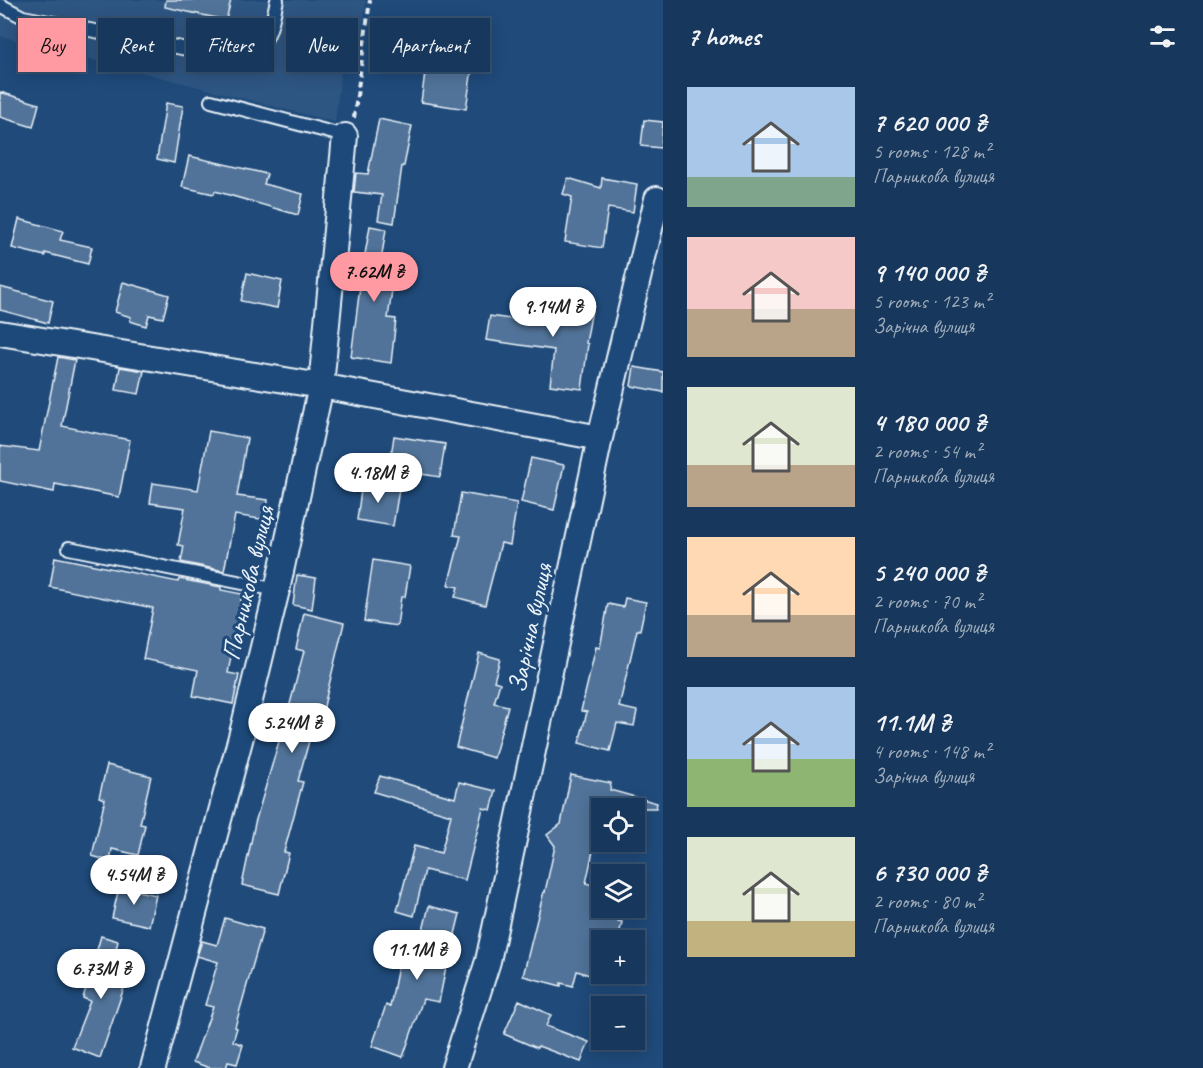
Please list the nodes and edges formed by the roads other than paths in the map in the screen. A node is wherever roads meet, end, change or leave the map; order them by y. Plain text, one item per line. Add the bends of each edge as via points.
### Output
1 (277, 0) edge
2 (0, 6) edge
3 (211, 101) dead end
4 (345, 136) joint
5 (657, 199) dead end
6 (0, 333) edge
7 (321, 386) junction
8 (600, 438) junction
9 (69, 548) dead end
10 (277, 590) junction
11 (153, 1068) edge
12 (454, 1068) edge

1 - 2 lane via 270,31 261,48 233,58 23,17
3 - 4 lane
4 - 7 street, Парникова вулиця
5 - 8 street, Зарічна вулиця
6 - 7 street
7 - 8 street
7 - 10 street, Парникова вулиця
8 - 12 street, Зарічна вулиця via 488,961
9 - 10 lane
10 - 11 street, Парникова вулиця

